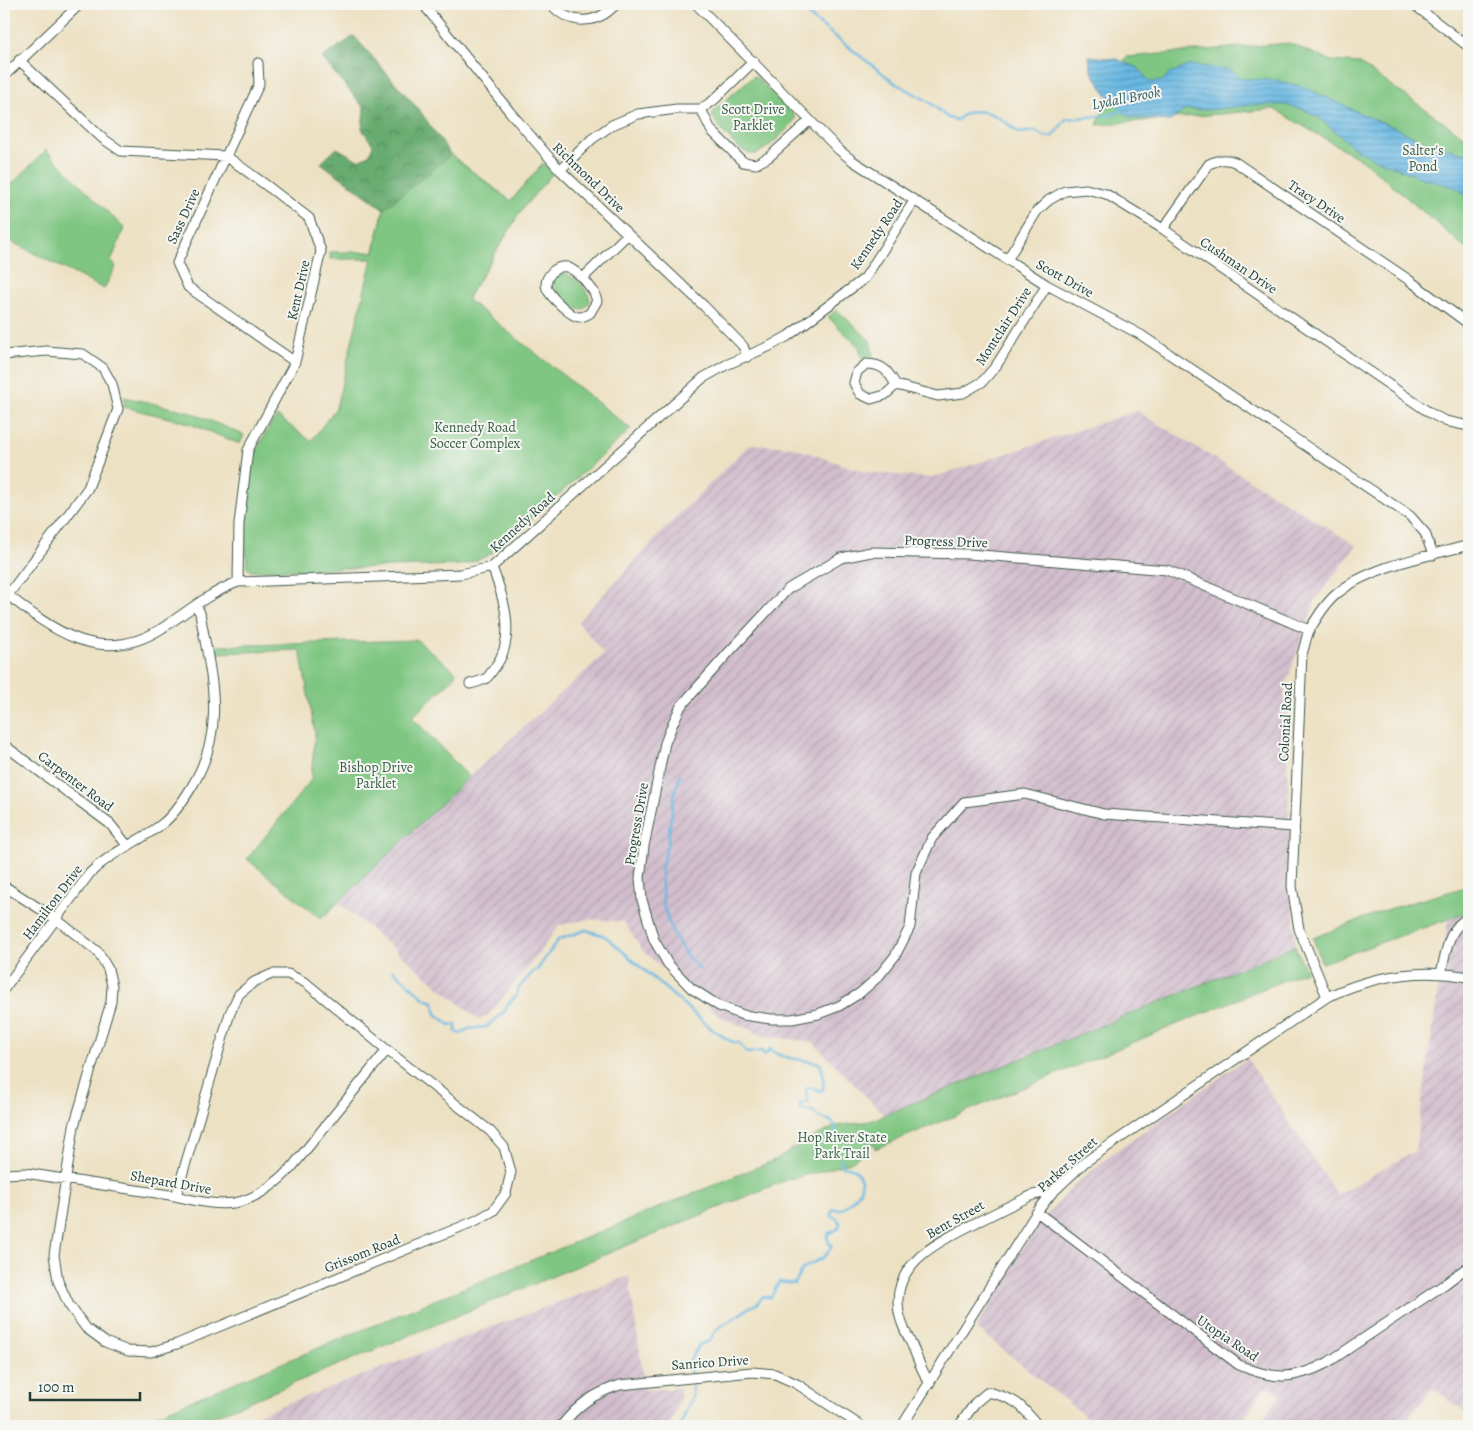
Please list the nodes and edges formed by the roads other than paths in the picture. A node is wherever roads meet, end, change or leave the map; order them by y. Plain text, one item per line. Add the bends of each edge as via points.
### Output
1 (80, 4) edge
2 (423, 4) edge
3 (551, 4) edge
4 (616, 4) edge
5 (696, 4) edge
6 (1413, 4) edge
7 (1469, 34) edge
8 (1466, 44) edge
9 (20, 60) junction
10 (754, 61) junction
11 (258, 63) dead end
12 (4, 76) edge
13 (701, 109) junction
14 (809, 120) junction
15 (226, 156) junction
16 (560, 170) junction
17 (914, 202) junction
18 (1163, 230) junction
19 (628, 234) junction
20 (1007, 260) junction
21 (583, 278) junction
22 (1047, 285) junction
23 (1469, 328) edge
24 (4, 355) edge
25 (747, 357) junction
26 (295, 362) junction
27 (896, 385) junction
28 (1469, 426) edge
29 (1469, 545) edge
30 (1433, 555) junction
31 (492, 567) junction
32 (238, 582) junction
33 (6, 594) edge
34 (196, 605) junction
35 (1309, 630) junction
36 (470, 684) dead end
37 (4, 745) edge
38 (1294, 827) junction
39 (127, 845) junction
40 (4, 886) edge
41 (1469, 918) edge
42 (56, 919) junction
43 (1441, 973) junction
44 (1469, 977) edge
45 (4, 989) edge
46 (1327, 997) junction
47 (387, 1050) junction
48 (4, 1174) edge
49 (67, 1180) junction
50 (1051, 1194) junction
51 (176, 1196) junction
52 (1036, 1212) junction
53 (1469, 1266) edge
54 (930, 1383) junction
55 (561, 1426) edge
56 (861, 1426) edge
57 (902, 1426) edge
58 (959, 1426) edge
59 (1038, 1426) edge

1 - 9 street
2 - 16 street, Richmond Drive via 526,133
3 - 4 street via 558,13 576,20 592,20 608,13
5 - 10 street, Scott Drive
6 - 8 street
7 - 8 street
9 - 12 street
9 - 15 street via 102,138 121,151
10 - 13 street
10 - 14 street, Scott Drive
11 - 15 street, Sass Drive via 259,84
13 - 14 street via 711,130 743,162 756,164 769,158
13 - 16 street via 638,114 620,121 592,138
14 - 17 street, Scott Drive via 838,150
15 - 26 street, Kent Drive via 309,218 321,251
15 - 26 street, Sass Drive via 176,263 188,287
16 - 19 street, Richmond Drive
17 - 20 street, Scott Drive
17 - 25 street, Kennedy Road via 865,278 788,336
18 - 20 street, Cushman Drive via 1106,194 1086,189 1065,191 1036,211
18 - 23 street, Tracy Drive via 1209,164 1227,159 1409,280 1466,322
18 - 28 street, Cushman Drive via 1430,413 1445,421
19 - 21 street
19 - 25 street, Richmond Drive via 743,346
20 - 22 street, Scott Drive
21 - 21 street via 562,267 552,272 546,282 557,301 579,317 590,313 597,301
22 - 27 street, Montclair Drive via 996,366 982,382 963,393 938,396
22 - 30 street, Scott Drive via 1141,335 1410,516 1425,533
24 - 33 street via 46,351 83,354 103,368 112,384 118,409 88,488
25 - 31 street, Kennedy Road via 703,378
26 - 32 street, Kent Drive via 248,450 239,524
27 - 27 street via 888,371 877,364 866,364 857,372 854,383 860,394 872,400 885,395
29 - 30 street, Colonial Road
30 - 35 street, Colonial Road via 1357,580 1338,593
31 - 32 street, Kennedy Road via 461,574
31 - 36 street via 506,612 504,650 486,678
32 - 34 street, Kennedy Road
33 - 34 street, Kennedy Road via 60,632 95,644 117,645 142,639
34 - 39 street, Hamilton Drive via 215,700 206,758 181,804 163,824
35 - 38 street, Colonial Road via 1302,654
35 - 38 street, Progress Drive via 1167,570 952,554 871,552 841,558 788,589 681,706 665,743 644,846 640,878 642,900 654,940 668,964 691,988 720,1006 743,1015 792,1019 818,1014 853,998 878,977 895,956 910,927 916,873 932,838 964,802 1025,794 1104,814
37 - 39 street, Carpenter Road via 110,824
38 - 46 street, Colonial Road via 1292,886 1299,929
39 - 42 street, Hamilton Drive via 101,861
40 - 42 street
41 - 43 street via 1453,930
42 - 45 street, Hamilton Drive
42 - 49 street, Grissom Road via 98,952 108,969 112,986 111,1002 74,1126
43 - 44 street, Parker Street
43 - 46 street, Parker Street via 1382,977
46 - 50 street, Parker Street via 1110,1143
47 - 49 street, Grissom Road via 490,1132 504,1148 512,1172 506,1193 493,1212 177,1344 151,1352 128,1351 105,1342 86,1328 69,1305 58,1281 54,1255
47 - 51 street, Shepard Drive via 277,1183 236,1202 213,1204
47 - 51 street, Grissom Road via 306,983 288,974 272,974 254,982 239,994 230,1013
48 - 49 street, Shepard Drive via 26,1173
49 - 51 street, Shepard Drive
50 - 52 street, Parker Street
50 - 54 street, Bent Street via 1032,1195 938,1243 909,1268 898,1295 898,1312 922,1372
52 - 53 street, Utopia Road via 1239,1365 1276,1377 1304,1373 1327,1363
52 - 54 street, Parker Street
54 - 57 street, Parker Street
55 - 56 street, Sanrico Drive via 586,1400 620,1385 752,1372 775,1374 797,1384
58 - 59 street via 988,1392 1008,1397 1024,1407

